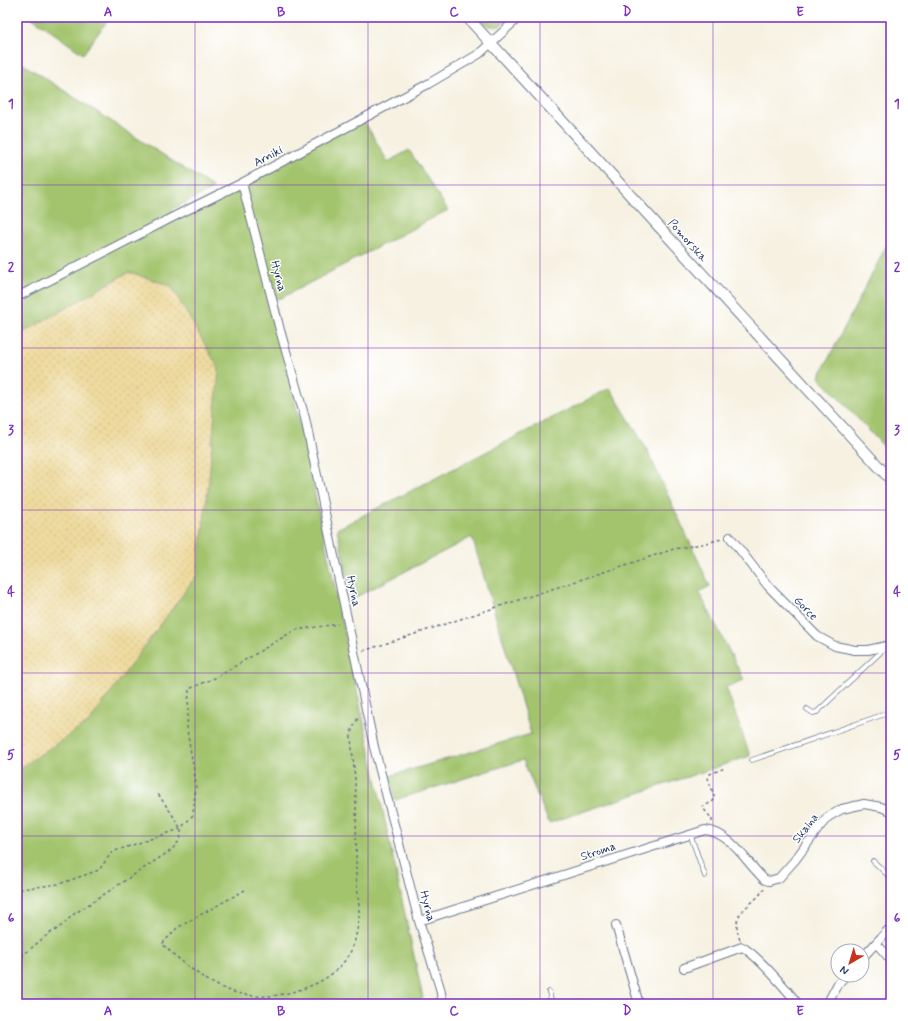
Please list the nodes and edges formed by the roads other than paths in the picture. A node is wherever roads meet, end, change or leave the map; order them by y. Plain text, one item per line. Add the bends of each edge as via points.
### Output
1 (467, 17) edge
2 (519, 17) edge
3 (491, 42) junction
4 (242, 184) junction
5 (17, 297) edge
6 (891, 480) edge
7 (730, 537) road end
8 (890, 645) edge
9 (807, 709) dead end
10 (891, 712) edge
11 (752, 760) dead end
12 (891, 812) edge
13 (690, 834) junction
14 (873, 860) dead end
15 (705, 876) dead end
16 (891, 878) edge
17 (769, 881) joint
18 (419, 921) junction
19 (616, 925) dead end
20 (891, 927) edge
21 (876, 943) junction
22 (870, 949) edge
23 (891, 960) edge
24 (684, 968) dead end
25 (839, 983) edge
26 (549, 992) dead end
27 (443, 1004) edge
28 (552, 1004) edge
29 (639, 1004) edge
30 (798, 1004) edge
31 (827, 1004) edge

1 - 3 street, Pomorska
2 - 3 street, Arniki
3 - 4 street, Arniki via 475,56 428,84
3 - 6 street, Pomorska
4 - 5 street, Arniki
4 - 18 street, Hyrna via 305,418 364,703
7 - 8 street, Gorce via 768,586 817,636 835,646 856,650
8 - 9 lane via 817,712 813,713
10 - 11 lane
12 - 17 street, Skalna via 864,804 849,806 835,813 820,825 784,874
13 - 15 lane
13 - 17 street, Stroma via 705,830 715,831 737,848 760,875
13 - 18 street, Stroma
14 - 16 lane
18 - 27 street, Hyrna
19 - 29 street
20 - 21 street
21 - 22 street
21 - 23 street
24 - 30 street via 742,947 756,958
25 - 31 street
26 - 28 lane

